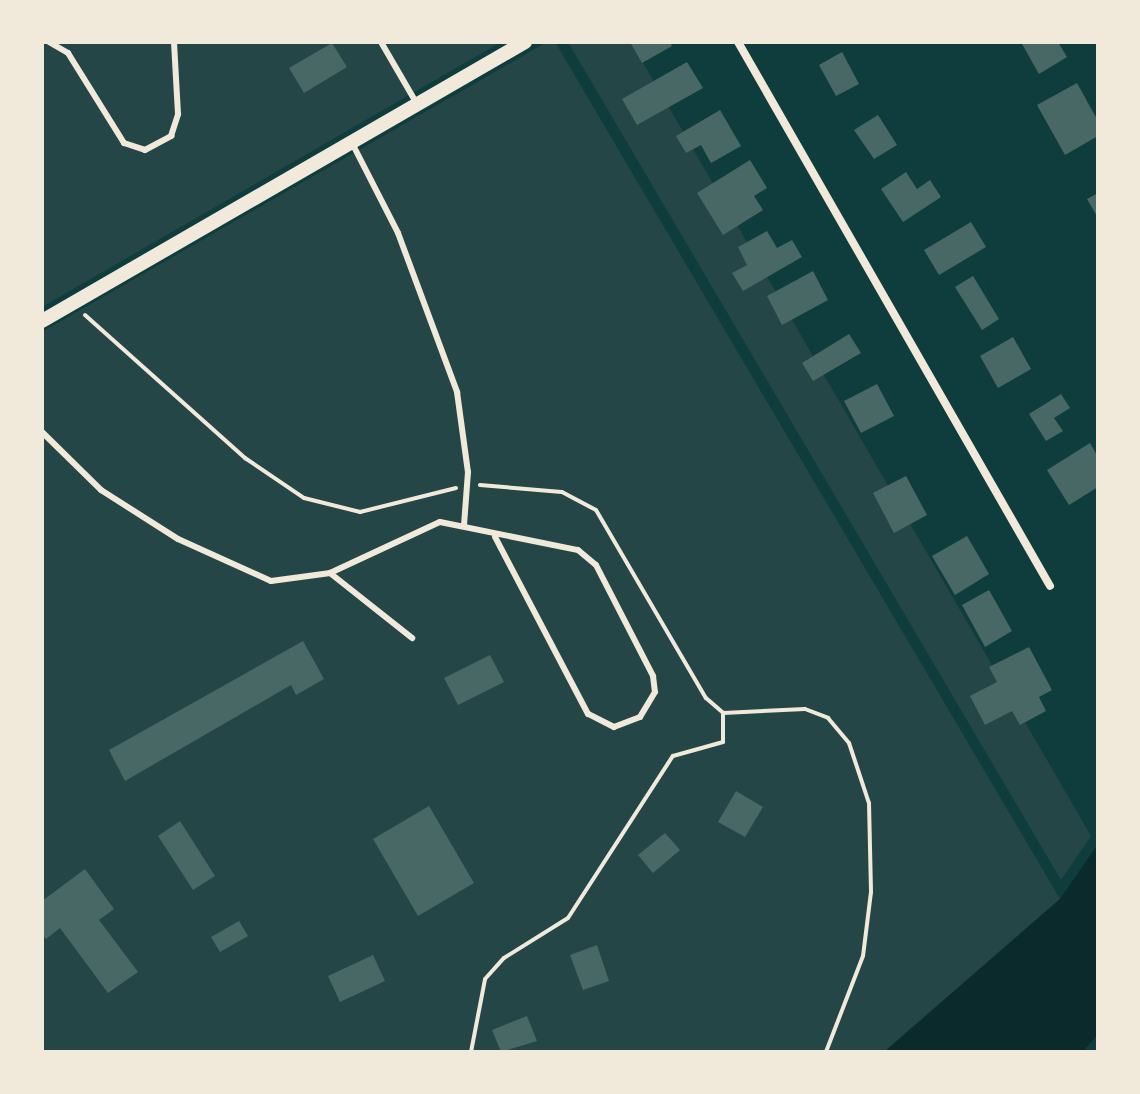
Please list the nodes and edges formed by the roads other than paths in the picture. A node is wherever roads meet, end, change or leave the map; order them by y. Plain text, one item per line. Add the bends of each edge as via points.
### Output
1 (49, 42) edge
2 (174, 42) edge
3 (381, 42) edge
4 (525, 42) edge
5 (738, 42) edge
6 (417, 104) junction
7 (352, 142) junction
8 (42, 321) edge
9 (42, 432) edge
10 (464, 525) junction
11 (495, 537) junction
12 (330, 573) junction
13 (1050, 586) dead end
14 (412, 638) dead end

1 - 2 lane via 68,53 124,143 145,150 171,136 178,114
3 - 6 lane
4 - 6 street
5 - 13 street
6 - 7 street
7 - 8 street
7 - 10 lane via 398,233 457,392 467,487
9 - 12 lane via 101,490 229,564 271,581
10 - 11 lane
10 - 12 lane via 417,528
11 - 11 lane via 588,714 614,727 640,717 655,692 653,676 589,555 560,542
12 - 14 lane

